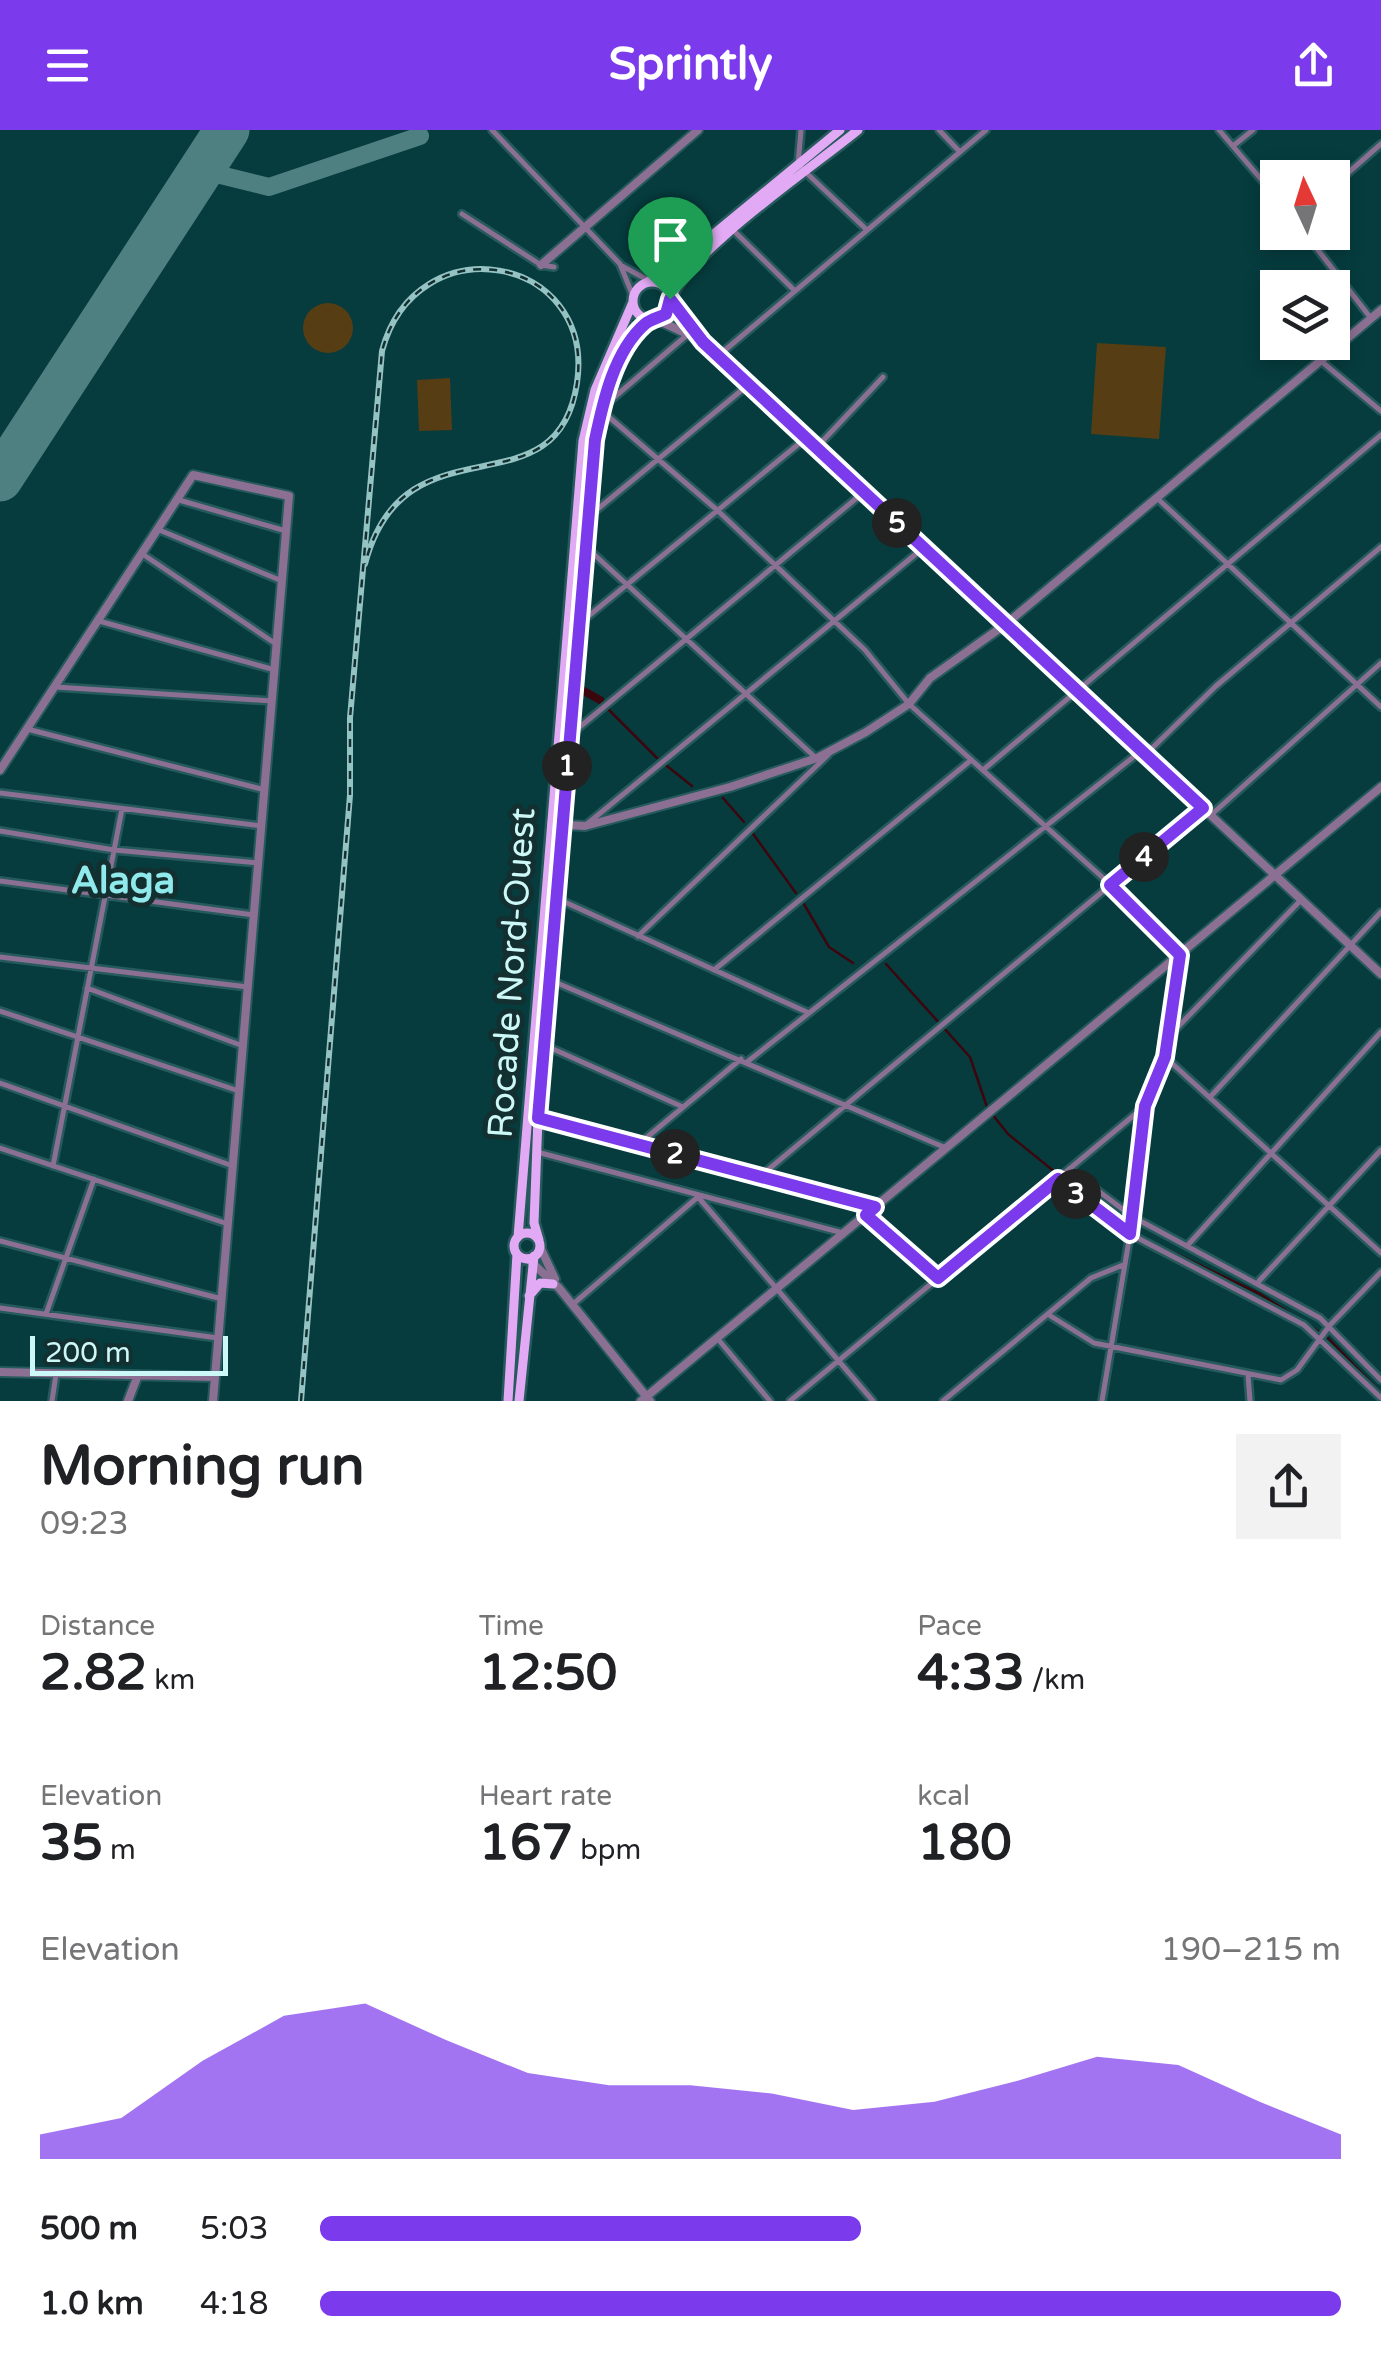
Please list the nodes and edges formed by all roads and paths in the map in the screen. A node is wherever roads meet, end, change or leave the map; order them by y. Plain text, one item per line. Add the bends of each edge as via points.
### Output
1 (492, 130) edge
2 (698, 130) edge
3 (801, 130) edge
4 (840, 130) edge
5 (858, 130) edge
6 (939, 130) edge
7 (986, 130) edge
8 (1219, 130) edge
9 (1253, 130) edge
10 (1381, 144) edge
11 (1233, 146) junction
12 (960, 152) junction
13 (798, 165) junction
14 (1350, 171) edge
15 (806, 173) junction
16 (1260, 178) edge
17 (462, 214) dead end
18 (585, 228) junction
19 (867, 230) junction
20 (734, 231) junction
21 (1318, 250) edge
22 (620, 264) junction
23 (541, 265) junction
24 (554, 267) dead end
25 (650, 282) junction
26 (795, 292) junction
27 (633, 299) junction
28 (670, 299) junction
29 (1381, 310) edge
30 (1371, 318) junction
31 (653, 320) junction
32 (689, 333) junction
33 (703, 342) junction
34 (718, 356) junction
35 (1321, 361) junction
36 (883, 376) dead end
37 (748, 384) junction
38 (603, 408) junction
39 (1381, 411) edge
40 (1381, 435) edge
41 (806, 438) junction
42 (816, 448) junction
43 (659, 457) junction
44 (864, 492) junction
45 (176, 499) junction
46 (1158, 499) junction
47 (717, 510) junction
48 (588, 517) junction
49 (157, 529) junction
50 (286, 531) junction
51 (586, 547) junction
52 (1381, 547) edge
53 (924, 548) junction
54 (141, 553) junction
55 (1231, 562) junction
56 (773, 566) junction
57 (282, 581) junction
58 (627, 585) junction
59 (97, 620) junction
60 (834, 620) junction
61 (1293, 621) junction
62 (579, 624) junction
63 (1006, 624) junction
64 (686, 640) junction
65 (277, 644) junction
66 (1381, 663) edge
67 (275, 670) junction
68 (1358, 683) junction
69 (54, 686) junction
70 (1078, 692) junction
71 (745, 695) junction
72 (272, 701) junction
73 (909, 704) junction
74 (1381, 707) edge
75 (27, 728) junction
76 (570, 735) junction
77 (834, 750) junction
78 (1144, 753) junction
79 (816, 758) junction
80 (970, 760) junction
81 (0, 770) edge
82 (984, 770) junction
83 (1381, 787) edge
84 (264, 790) junction
85 (0, 793) edge
86 (122, 809) junction
87 (1207, 812) junction
88 (557, 824) junction
89 (262, 826) junction
90 (585, 826) junction
91 (1044, 828) junction
92 (0, 831) edge
93 (114, 850) junction
94 (258, 863) junction
95 (1274, 875) junction
96 (0, 881) edge
97 (1110, 885) junction
98 (105, 895) junction
99 (558, 899) junction
100 (1302, 900) junction
101 (1381, 912) edge
102 (254, 916) junction
103 (638, 936) junction
104 (1350, 945) junction
105 (1180, 955) junction
106 (0, 956) edge
107 (91, 968) junction
108 (714, 970) junction
109 (1381, 974) edge
110 (550, 980) junction
111 (248, 987) junction
112 (88, 988) junction
113 (0, 1010) edge
114 (809, 1014) junction
115 (1381, 1032) edge
116 (78, 1036) junction
117 (1168, 1037) junction
118 (544, 1045) junction
119 (243, 1046) junction
120 (1165, 1057) junction
121 (744, 1060) junction
122 (0, 1083) edge
123 (239, 1091) junction
124 (1211, 1096) junction
125 (848, 1103) junction
126 (65, 1106) junction
127 (1145, 1106) junction
128 (683, 1107) junction
129 (538, 1118) junction
130 (640, 1144) junction
131 (0, 1148) edge
132 (946, 1148) junction
133 (1381, 1150) edge
134 (537, 1152) junction
135 (1272, 1153) junction
136 (53, 1166) junction
137 (233, 1166) junction
138 (1069, 1169) junction
139 (758, 1178) junction
140 (94, 1179) junction
141 (1058, 1179) junction
142 (700, 1196) junction
143 (1329, 1204) junction
144 (875, 1207) junction
145 (866, 1215) junction
146 (1132, 1218) junction
147 (228, 1224) junction
148 (843, 1233) junction
149 (1130, 1234) junction
150 (518, 1237) junction
151 (0, 1242) edge
152 (1187, 1246) junction
153 (531, 1253) junction
154 (1381, 1253) edge
155 (66, 1258) junction
156 (1124, 1264) junction
157 (1381, 1272) edge
158 (938, 1278) junction
159 (1259, 1281) junction
160 (556, 1286) junction
161 (779, 1287) junction
162 (528, 1298) junction
163 (222, 1299) junction
164 (572, 1304) junction
165 (0, 1308) edge
166 (46, 1314) junction
167 (1048, 1315) junction
168 (1330, 1325) junction
169 (1321, 1336) junction
170 (218, 1338) junction
171 (717, 1338) junction
172 (1110, 1346) junction
173 (839, 1360) junction
174 (0, 1372) edge
175 (56, 1374) junction
176 (1248, 1375) junction
177 (138, 1376) junction
178 (215, 1377) junction
179 (1381, 1380) edge
180 (1102, 1397) edge
181 (1381, 1398) edge
182 (646, 1400) edge
183 (52, 1401) edge
184 (128, 1401) edge
185 (213, 1401) edge
186 (508, 1401) edge
187 (519, 1401) edge
188 (770, 1401) edge
189 (790, 1401) edge
190 (873, 1401) edge
191 (943, 1401) edge
192 (1093, 1401) edge
193 (1250, 1401) edge

1 - 18 street
2 - 18 street
3 - 13 street
4 - 13 main road
5 - 15 main road
6 - 12 street
7 - 12 street
8 - 11 street
9 - 11 street
10 - 14 street
11 - 16 street
12 - 19 street
13 - 15 street
13 - 25 main road
15 - 19 street
15 - 20 main road
17 - 23 street
18 - 22 street
18 - 23 street
19 - 26 street
20 - 26 street
20 - 28 main road via 685,273
21 - 30 street
22 - 25 street
22 - 27 street
23 - 24 street
25 - 27 main road
25 - 28 main road via 666,288
26 - 34 street
27 - 31 main road via 637,313
27 - 88 main road, Rocade Nord-Ouest via 595,390 583,441
28 - 31 main road via 666,314
28 - 33 street
29 - 30 street
30 - 35 street
31 - 32 street
31 - 38 main road, Rocade Nord-Ouest via 626,349
32 - 33 street
32 - 38 street
33 - 34 street
34 - 37 street
35 - 39 street
35 - 46 street
36 - 42 street
37 - 41 street
37 - 43 street
38 - 43 street
38 - 48 main road, Rocade Nord-Ouest
40 - 55 street
41 - 42 street
41 - 47 street
42 - 44 street
43 - 47 street
43 - 48 street
44 - 53 street
44 - 56 street
45 - 49 street
45 - 50 street
45 - 50 street via 192,474 290,496
46 - 55 street
46 - 63 street
47 - 56 street
47 - 58 street
48 - 51 main road, Rocade Nord-Ouest
49 - 54 street
49 - 57 street
50 - 57 street
51 - 58 street
51 - 62 main road, Rocade Nord-Ouest
52 - 61 street
53 - 60 street
53 - 63 street
54 - 59 street
54 - 65 street
55 - 61 street
55 - 70 street
56 - 60 street
56 - 64 street
57 - 65 street
58 - 62 street
58 - 64 street
59 - 67 street
59 - 69 street
60 - 71 street
60 - 73 street
61 - 68 street
61 - 78 street
62 - 76 main road, Rocade Nord-Ouest
63 - 70 street
63 - 73 street via 942,667
64 - 71 street
64 - 76 street
65 - 67 street
66 - 68 street
67 - 72 street
68 - 74 street
68 - 87 street
69 - 72 street
69 - 75 street
70 - 78 street
70 - 82 street
71 - 79 street
71 - 90 street
72 - 84 street
73 - 77 street
73 - 80 street
75 - 81 street
75 - 84 street
76 - 88 main road, Rocade Nord-Ouest
77 - 79 street
77 - 103 street
78 - 87 street
78 - 91 street
79 - 90 street
80 - 82 street
80 - 108 street
82 - 91 street
83 - 95 street
84 - 89 street
85 - 86 street
86 - 89 street
86 - 93 street
87 - 95 street
87 - 97 street
88 - 90 street
88 - 99 main road, Rocade Nord-Ouest
88 - 150 main road, Rocade Nord-Ouest
89 - 94 street
91 - 97 street
91 - 114 street
92 - 93 street
93 - 94 street
93 - 98 street
94 - 102 street
95 - 100 street
95 - 105 street
96 - 98 street
97 - 105 street
97 - 125 street
98 - 102 street
98 - 107 street
99 - 103 street
99 - 110 main road, Rocade Nord-Ouest
100 - 104 street
100 - 117 street
101 - 104 street
102 - 111 street
103 - 108 street
104 - 109 street
104 - 124 street
105 - 117 street
105 - 132 street
106 - 107 street
107 - 111 street
107 - 112 street
108 - 114 street
110 - 118 main road, Rocade Nord-Ouest
110 - 121 street
111 - 119 street
112 - 116 street
112 - 119 street
113 - 116 street
114 - 121 street
115 - 135 street
116 - 123 street
116 - 126 street
117 - 120 street
118 - 128 street
118 - 129 main road, Rocade Nord-Ouest
119 - 123 street
120 - 124 street
120 - 127 street
121 - 125 street
121 - 128 street
122 - 126 street
123 - 137 street
124 - 135 street
125 - 132 street
125 - 139 street
126 - 136 street
126 - 137 street
127 - 138 street
127 - 146 street
128 - 130 street
129 - 130 street
129 - 134 main road, Rocade Nord-Ouest
130 - 139 street
131 - 136 street
132 - 144 street
133 - 143 street
134 - 142 street
134 - 153 main road, Rocade Nord-Ouest
135 - 143 street
135 - 152 street
136 - 140 street
137 - 147 street
138 - 141 street
138 - 146 street
139 - 144 street
140 - 147 street
140 - 155 street
141 - 149 street
141 - 158 street
142 - 148 street
142 - 161 street
142 - 164 street
143 - 154 street
143 - 159 street
144 - 145 street
145 - 148 street
145 - 158 street
146 - 149 street
146 - 152 street
147 - 163 street
148 - 161 street
149 - 156 street
149 - 169 street
150 - 153 main road, Rocade Nord-Ouest
150 - 153 main road via 531,1234
151 - 155 street
152 - 159 street
153 - 160 street
153 - 160 street
153 - 162 main road, Rocade Nord-Ouest
153 - 186 main road, Rocade Nord-Ouest
155 - 163 street
155 - 166 street
156 - 167 street via 1090,1278
156 - 172 street
157 - 168 street
158 - 173 street
159 - 168 street
160 - 162 main road via 536,1285
160 - 164 street
161 - 171 street
161 - 173 street
162 - 187 main road, Rocade Nord-Ouest
163 - 170 street
164 - 182 street
165 - 166 street
166 - 170 street
167 - 172 street
167 - 191 street
168 - 169 street
168 - 179 street
169 - 176 street via 1286,1378
169 - 181 street
170 - 178 street
171 - 182 street
171 - 188 street
172 - 176 street
172 - 180 street
173 - 189 street
173 - 190 street
174 - 175 street
175 - 177 street
175 - 183 street
176 - 193 street
177 - 178 street
177 - 184 street
178 - 185 street
180 - 192 street

